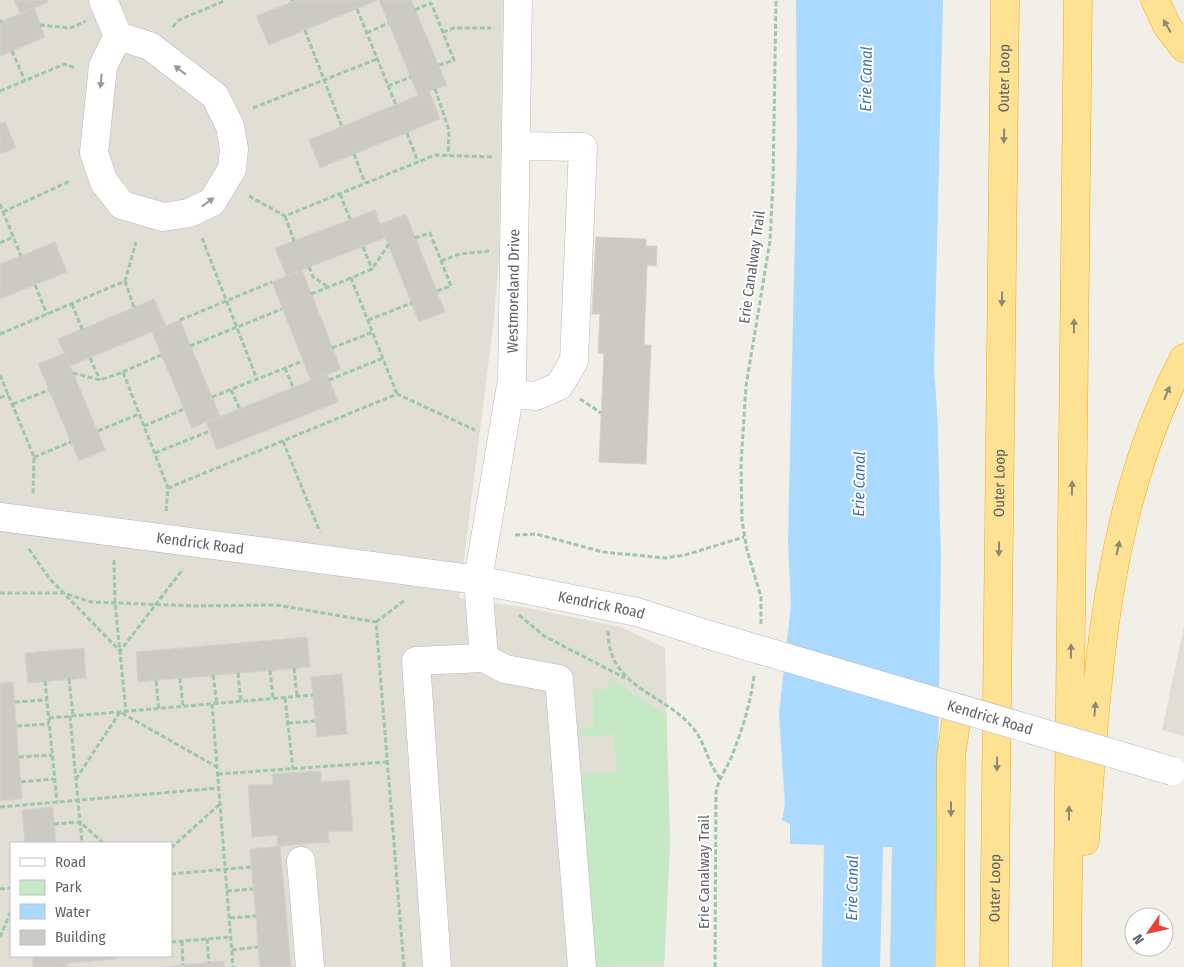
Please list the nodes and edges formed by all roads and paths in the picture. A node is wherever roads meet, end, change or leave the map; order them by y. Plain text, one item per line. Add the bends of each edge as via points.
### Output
1 (226, 0) edge
2 (518, 0) edge
3 (776, 0) edge
4 (1005, 0) edge
5 (1078, 0) edge
6 (1156, 0) edge
7 (216, 2) edge
8 (98, 9) edge
9 (357, 9) dead end
10 (416, 10) dead end
11 (388, 23) dead end
12 (40, 25) dead end
13 (173, 27) dead end
14 (491, 28) dead end
15 (305, 30) dead end
16 (443, 32) junction
17 (366, 33) junction
18 (118, 36) junction
19 (1184, 48) edge
20 (12, 51) dead end
21 (377, 59) junction
22 (439, 66) dead end
23 (75, 68) dead end
24 (411, 77) dead end
25 (25, 80) junction
26 (324, 80) junction
27 (388, 86) junction
28 (435, 89) dead end
29 (0, 91) edge
30 (396, 105) dead end
31 (253, 108) dead end
32 (342, 127) dead end
33 (406, 132) dead end
34 (504, 151) junction
35 (354, 154) dead end
36 (448, 155) junction
37 (418, 162) junction
38 (70, 181) dead end
39 (365, 183) junction
40 (340, 194) junction
41 (249, 196) dead end
42 (0, 204) edge
43 (3, 212) junction
44 (285, 216) junction
45 (350, 219) dead end
46 (13, 237) junction
47 (202, 238) dead end
48 (416, 238) dead end
49 (294, 241) dead end
50 (136, 242) dead end
51 (0, 243) edge
52 (388, 244) dead end
53 (363, 246) dead end
54 (491, 251) dead end
55 (21, 256) dead end
56 (441, 261) junction
57 (310, 267) dead end
58 (372, 269) junction
59 (351, 278) junction
60 (125, 281) junction
61 (272, 282) dead end
62 (35, 285) dead end
63 (328, 287) junction
64 (437, 291) dead end
65 (311, 294) dead end
66 (226, 301) junction
67 (412, 303) dead end
68 (72, 304) junction
69 (134, 307) dead end
70 (282, 308) dead end
71 (46, 314) junction
72 (180, 320) dead end
73 (368, 320) junction
74 (237, 327) junction
75 (82, 329) dead end
76 (373, 332) junction
77 (0, 334) edge
78 (190, 346) dead end
79 (332, 348) dead end
80 (162, 355) dead end
81 (90, 358) dead end
82 (383, 358) junction
83 (1184, 358) edge
84 (303, 361) dead end
85 (285, 368) junction
86 (123, 372) junction
87 (73, 373) dead end
88 (0, 375) edge
89 (257, 379) junction
90 (100, 380) junction
91 (329, 380) dead end
92 (294, 388) dead end
93 (49, 390) dead end
94 (232, 390) junction
95 (8, 394) junction
96 (397, 394) junction
97 (510, 394) junction
98 (574, 395) dead end
99 (0, 398) edge
100 (212, 398) dead end
101 (12, 404) junction
102 (184, 409) dead end
103 (240, 409) dead end
104 (602, 413) dead end
105 (139, 414) junction
106 (144, 426) junction
107 (475, 430) dead end
108 (98, 431) dead end
109 (210, 431) dead end
110 (284, 441) junction
111 (71, 442) dead end
112 (155, 453) junction
113 (34, 457) junction
114 (168, 488) junction
115 (33, 494) dead end
116 (166, 511) dead end
117 (0, 518) edge
118 (320, 532) dead end
119 (515, 535) dead end
120 (744, 537) junction
121 (29, 549) dead end
122 (114, 560) dead end
123 (183, 569) dead end
124 (478, 580) junction
125 (64, 593) junction
126 (0, 594) edge
127 (405, 600) dead end
128 (115, 603) junction
129 (156, 604) junction
130 (612, 606) junction
131 (519, 615) dead end
132 (376, 622) junction
133 (759, 634) dead end
134 (120, 651) junction
135 (484, 658) junction
136 (294, 668) dead end
137 (270, 670) dead end
138 (755, 671) dead end
139 (238, 673) dead end
140 (213, 675) dead end
141 (180, 678) dead end
142 (69, 679) dead end
143 (628, 679) junction
144 (156, 680) dead end
145 (46, 681) dead end
146 (312, 695) dead end
147 (297, 696) junction
148 (285, 698) junction
149 (273, 699) junction
150 (47, 700) junction
151 (15, 702) dead end
152 (241, 702) junction
153 (214, 704) junction
154 (184, 707) junction
155 (958, 708) junction
156 (159, 709) junction
157 (120, 712) junction
158 (126, 712) junction
159 (71, 716) junction
160 (49, 718) junction
161 (315, 721) dead end
162 (288, 723) junction
163 (49, 724) junction
164 (16, 726) dead end
165 (52, 755) junction
166 (19, 757) dead end
167 (387, 762) junction
168 (217, 768) junction
169 (293, 769) junction
170 (1178, 772) edge
171 (218, 774) junction
172 (720, 778) junction
173 (54, 779) junction
174 (76, 779) junction
175 (21, 782) dead end
176 (219, 788) junction
177 (78, 800) junction
178 (56, 802) junction
179 (220, 804) junction
180 (0, 806) edge
181 (80, 822) junction
182 (54, 824) dead end
183 (82, 842) edge
184 (102, 842) edge
185 (172, 847) edge
186 (301, 861) dead end
187 (251, 867) dead end
188 (226, 869) junction
189 (172, 874) edge
190 (253, 888) dead end
191 (227, 891) junction
192 (10, 914) edge
193 (256, 916) dead end
194 (230, 918) junction
195 (0, 936) edge
196 (231, 937) junction
197 (207, 939) junction
198 (182, 941) junction
199 (172, 942) edge
200 (258, 948) dead end
201 (232, 950) junction
202 (209, 963) dead end
203 (184, 966) dead end
204 (233, 967) edge
205 (310, 967) edge
206 (404, 967) edge
207 (437, 967) edge
208 (582, 967) edge
209 (715, 967) edge
210 (950, 967) edge
211 (994, 967) edge
212 (1067, 967) edge
213 (1078, 967) edge

1 - 7 path
2 - 34 street, Westmoreland Drive
3 - 120 path, Erie Canalway Trail via 770,241 746,386 741,465
4 -> 211 highway, Outer Loop
212 -> 5 highway
19 -> 6 highway via 1167,26
7 - 13 path via 177,21
8 - 12 path via 70,28
8 - 18 street
9 - 17 path
10 - 16 path via 431,3
11 - 17 path
14 - 16 path via 454,28
15 - 26 path
16 - 22 path via 454,60
17 - 21 path
18 -> 18 street via 103,66 94,153 104,182 122,205 162,218 189,213 212,202 232,169 234,149 230,126 215,96 150,46
20 - 25 path
21 - 26 path
21 - 27 path
23 - 25 path via 65,64
24 - 27 path
25 - 29 path
26 - 31 path
26 - 32 path
27 - 30 path
28 - 36 path via 449,130
33 - 37 path
34 - 36 path
34 - 97 street, Westmoreland Drive
34 - 97 street via 584,147 574,361 559,386 536,396
35 - 39 path
36 - 37 path via 435,155
37 - 39 path
38 - 43 path
39 - 40 path
40 - 44 path
40 - 45 path
41 - 44 path
42 - 43 path
43 - 46 path
44 - 49 path
46 - 51 path
46 - 55 path
47 - 66 path
48 - 56 path via 430,233
50 - 60 path
52 - 58 path
53 - 58 path
54 - 56 path via 459,254
56 - 64 path via 451,286
57 - 63 path via 313,277
58 - 59 path
59 - 63 path
59 - 73 path
60 - 68 path
60 - 69 path
61 - 66 path
62 - 71 path
63 - 65 path
66 - 72 path
66 - 74 path
67 - 73 path
68 - 71 path
68 - 75 path
70 - 74 path
71 - 77 path
73 - 76 path
74 - 78 path
74 - 89 path
76 - 79 path
76 - 82 path
80 - 86 path
81 - 90 path
82 - 91 path
82 - 96 path
213 -> 83 highway via 1091,752 1106,610 1124,520 1148,439
84 - 85 path
85 - 89 path
85 - 92 path
86 - 90 path
86 - 105 path
87 - 90 path
88 - 95 path
89 - 94 path
93 - 101 path
94 - 100 path
94 - 103 path
95 - 99 path
95 - 101 path
96 - 107 path
96 - 110 path
97 - 124 street, Westmoreland Drive
98 - 104 path
101 - 113 path
102 - 106 path
105 - 106 path
105 - 108 path
106 - 112 path
109 - 112 path
110 - 114 path
110 - 118 path
111 - 113 path
112 - 114 path
113 - 115 path
114 - 116 path
117 - 124 street, Kendrick Road
119 - 120 path via 536,534 603,552 664,558
120 - 133 path, Erie Canalway Trail via 760,597
121 - 125 path
122 - 128 path
123 - 129 path
124 - 130 street, Kendrick Road
124 - 135 street, Westmoreland Drive
125 - 126 path
125 - 128 path via 91,602
125 - 134 path
127 - 132 path
128 - 129 path
128 - 134 path
129 - 132 path via 276,605
129 - 134 path
130 - 143 path via 609,643 615,662
130 - 155 street, Kendrick Road, bridge
131 - 143 path via 544,636
132 - 167 path
134 - 158 path
135 - 207 street via 416,661
135 - 208 street via 505,669 559,679
136 - 147 path
137 - 149 path
138 - 172 path, Erie Canalway Trail via 747,713 733,754
139 - 152 path
140 - 153 path
141 - 154 path
142 - 159 path
143 - 172 path via 693,728
144 - 156 path
145 - 150 path
146 - 147 path
147 - 148 path
148 - 149 path
148 - 162 path
149 - 152 path
150 - 151 path
150 - 160 path
152 - 153 path
153 - 154 path
153 - 168 path
154 - 156 path
155 - 170 street, Kendrick Road, bridge
155 -> 210 highway via 951,757
156 - 158 path
157 - 158 path
157 - 159 path
157 - 168 path
157 - 174 path
159 - 160 path
159 - 174 path
160 - 163 path
161 - 162 path
162 - 169 path
163 - 164 path
163 - 165 path
165 - 166 path
165 - 173 path
167 - 169 path
167 - 206 path
168 - 171 path
169 - 171 path
171 - 176 path
172 - 209 path, Erie Canalway Trail via 715,822
173 - 175 path
173 - 178 path
174 - 177 path
176 - 177 path
176 - 179 path
177 - 178 path
177 - 181 path
178 - 180 path
179 - 185 path
179 - 188 path
181 - 182 path
181 - 183 path
181 - 184 path
186 - 205 street
187 - 188 path
188 - 189 path
188 - 191 path
190 - 191 path
191 - 194 path
192 - 195 path
193 - 194 path
194 - 196 path
196 - 197 path
196 - 201 path
197 - 198 path
197 - 202 path
198 - 199 path
198 - 203 path
200 - 201 path
201 - 204 path

